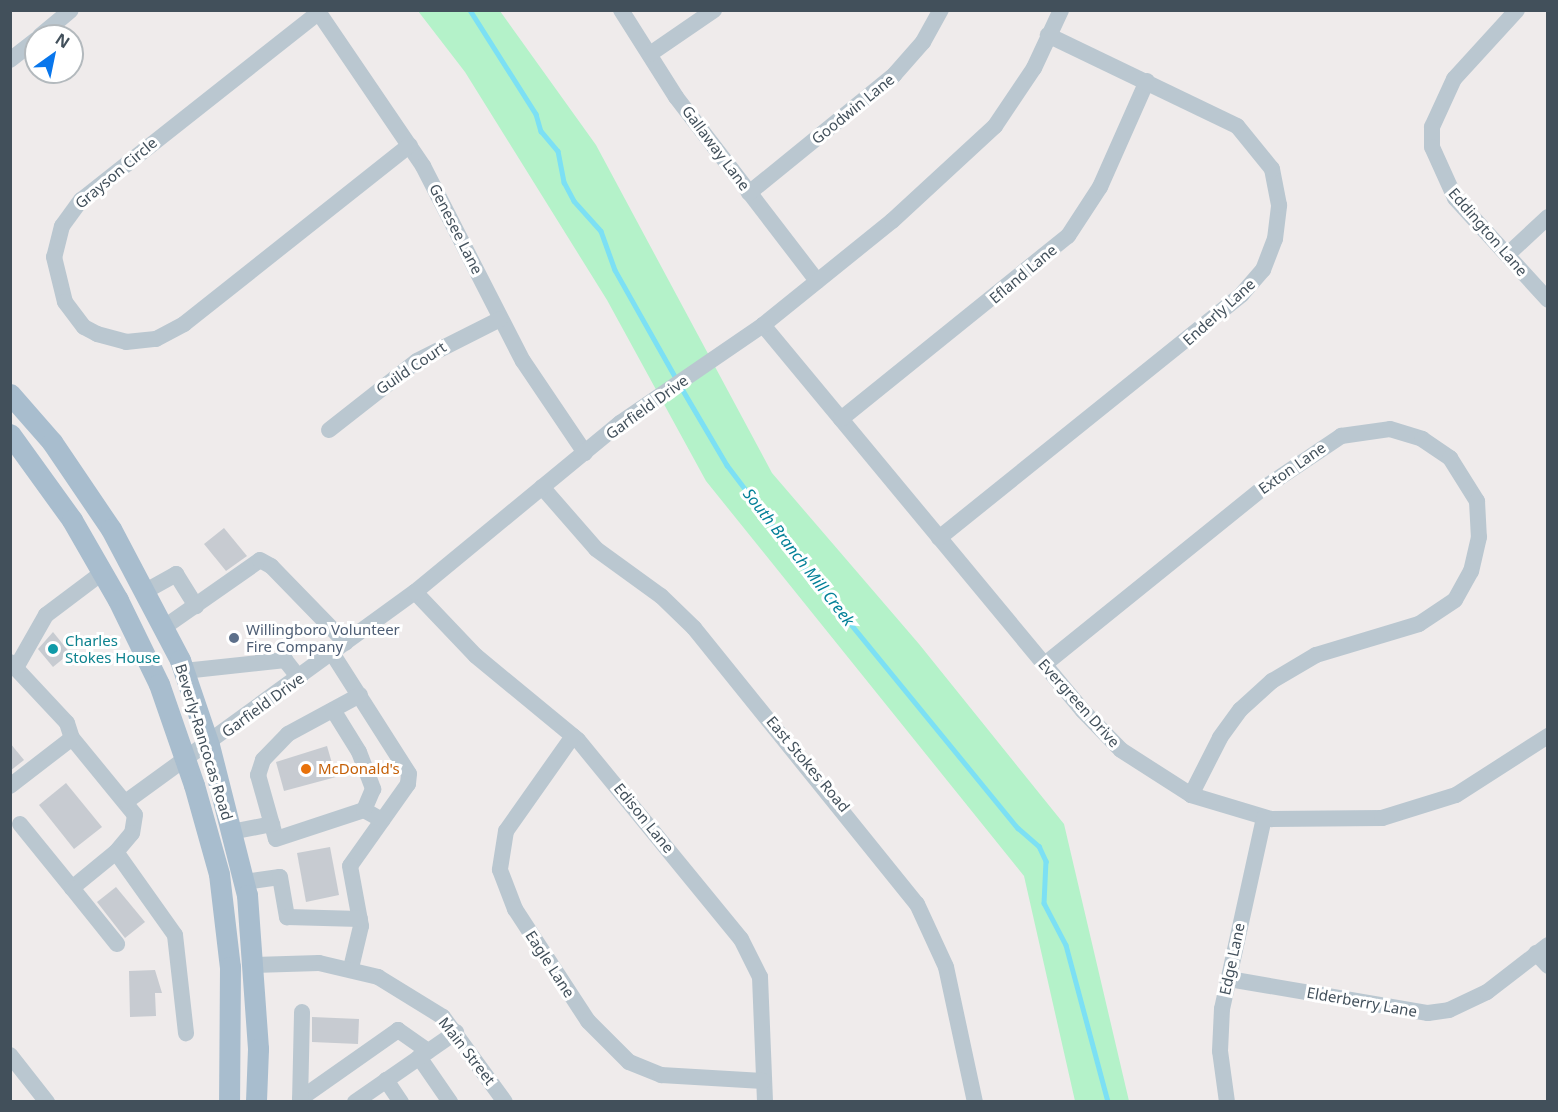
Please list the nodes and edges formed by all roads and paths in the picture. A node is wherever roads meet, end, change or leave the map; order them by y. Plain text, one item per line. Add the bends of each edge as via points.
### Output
1 (71, 10) edge
2 (621, 10) edge
3 (714, 10) edge
4 (941, 10) edge
5 (1061, 10) edge
6 (1517, 10) edge
7 (318, 12) edge
8 (54, 24) edge
9 (1048, 34) junction
10 (24, 49) edge
11 (650, 54) junction
12 (10, 60) edge
13 (1147, 81) junction
14 (410, 145) junction
15 (749, 193) junction
16 (1548, 217) edge
17 (1508, 255) junction
18 (817, 281) junction
19 (1548, 300) edge
20 (500, 319) junction
21 (763, 325) junction
22 (10, 394) edge
23 (30, 415) junction
24 (841, 419) junction
25 (329, 430) dead end
26 (10, 433) edge
27 (585, 453) junction
28 (542, 487) junction
29 (939, 538) junction
30 (102, 573) junction
31 (144, 592) junction
32 (415, 592) junction
33 (196, 606) junction
34 (163, 628) junction
35 (346, 643) junction
36 (332, 653) junction
37 (14, 664) edge
38 (1045, 664) junction
39 (184, 671) junction
40 (300, 679) junction
41 (360, 695) junction
42 (330, 712) junction
43 (573, 736) junction
44 (1548, 736) edge
45 (72, 738) junction
46 (209, 745) junction
47 (185, 761) junction
48 (10, 786) edge
49 (1191, 795) junction
50 (128, 801) junction
51 (364, 810) junction
52 (1264, 818) junction
53 (382, 820) junction
54 (20, 824) dead end
55 (272, 824) junction
56 (231, 832) junction
57 (116, 852) junction
58 (244, 882) junction
59 (72, 888) junction
60 (360, 919) junction
61 (117, 944) dead end
62 (1542, 949) edge
63 (254, 965) junction
64 (1548, 966) edge
65 (351, 968) junction
66 (1229, 979) junction
67 (302, 1012) dead end
68 (456, 1032) junction
69 (186, 1033) dead end
70 (423, 1054) junction
71 (10, 1055) edge
72 (17, 1076) edge
73 (386, 1080) junction
74 (762, 1081) junction
75 (300, 1100) edge
76 (47, 1101) edge
77 (229, 1101) edge
78 (256, 1101) edge
79 (355, 1101) edge
80 (401, 1101) edge
81 (450, 1101) edge
82 (505, 1101) edge
83 (765, 1101) edge
84 (975, 1101) edge
85 (1227, 1101) edge

1 - 8 street
2 - 11 street, Gallaway Lane
3 - 11 street
4 - 15 street, Goodwin Lane via 923,42 894,75
5 - 9 street, Garfield Drive
6 - 17 street, Eddington Lane via 1454,79 1432,127 1440,173 1455,198
7 - 14 street, Genesee Lane
7 - 14 street, Grayson Circle via 81,200 62,226 54,257 65,302 84,327 97,334 126,342 156,339 184,324
9 - 13 street, Enderly Lane
9 - 18 street, Garfield Drive via 1025,84 995,126 892,221
10 - 12 street
11 - 15 street, Gallaway Lane
13 - 24 street, Efland Lane via 1100,187 1068,236
13 - 29 street, Enderly Lane via 1237,126 1263,153 1278,186 1279,204 1270,256 1254,283 1209,323
14 - 20 street, Genesee Lane via 451,215
15 - 18 street, Gallaway Lane
16 - 17 street
17 - 19 street, Eddington Lane
18 - 21 street, Garfield Drive
20 - 25 street, Guild Court via 417,362
20 - 27 street, Genesee Lane via 544,395
21 - 24 street, Evergreen Drive
21 - 27 street, Garfield Drive
22 - 23 main road, Beverly-Rancocas Road
23 - 26 street
23 - 31 main road, Beverly-Rancocas Road via 111,529
24 - 29 street, Evergreen Drive
26 - 30 main road, Beverly-Rancocas Road via 66,510
27 - 28 street, Garfield Drive
28 - 32 street, Garfield Drive
28 - 84 street, East Stokes Road via 597,549 661,596 694,628 918,904 946,967
29 - 38 street, Evergreen Drive
30 - 37 street via 46,615
30 - 47 main road, Beverly-Rancocas Road via 159,684
31 - 33 street via 176,574
31 - 34 main road, Beverly-Rancocas Road
32 - 35 street, Garfield Drive
32 - 43 street, Edison Lane via 476,656
33 - 34 street
33 - 35 street via 260,560 271,566
34 - 39 main road, Beverly-Rancocas Road
35 - 36 street, Garfield Drive
36 - 40 street, Garfield Drive
36 - 41 street
37 - 45 street via 67,723
38 - 49 street, Evergreen Drive via 1121,750
38 - 49 street, Exton Lane via 1261,490 1341,435 1390,429 1422,439 1450,458 1477,501 1479,537 1471,571 1455,600 1419,624 1316,655 1272,681 1240,710 1220,738
39 - 40 street via 285,660
39 - 46 main road, Beverly-Rancocas Road
40 - 46 street, Garfield Drive
41 - 42 street
41 - 53 street via 408,766 408,784
42 - 51 street via 359,752 373,789
42 - 55 street via 288,734 263,760 258,775
43 - 74 street, Edison Lane via 619,787 752,957 763,997
43 - 74 street, Eagle Lane via 506,831 500,870 515,909 588,1021 629,1062 661,1075
44 - 52 street, Evergreen Drive via 1472,786 1407,812 1354,821
45 - 48 street
45 - 50 street
46 - 47 street, Garfield Drive
46 - 56 main road, Beverly-Rancocas Road
47 - 50 street, Garfield Drive
47 - 77 main road, Beverly-Rancocas Road via 219,874 230,967
49 - 52 street, Evergreen Drive
50 - 57 street via 135,815 132,834
51 - 53 street
51 - 55 street via 276,839
52 - 66 street, Edge Lane
53 - 60 street via 350,866
54 - 59 street
55 - 56 street
56 - 58 main road, Beverly-Rancocas Road
57 - 59 street
57 - 69 street via 175,935
58 - 60 street via 280,877 287,917
58 - 63 main road, Beverly-Rancocas Road
59 - 61 street
60 - 65 street via 360,943
62 - 64 street
62 - 66 street, Elderberry Lane via 1487,992 1449,1010 1428,1013
63 - 65 street, Main Street via 319,963
63 - 78 main road, Beverly-Rancocas Road
65 - 68 street, Main Street via 412,995
66 - 85 street, Edge Lane via 1220,1040
67 - 75 street
68 - 70 street
68 - 82 street, Main Street
70 - 73 street
70 - 75 street via 398,1030
70 - 81 street
71 - 72 street
72 - 76 street
73 - 79 street
73 - 80 street
74 - 83 street, Edison Lane

